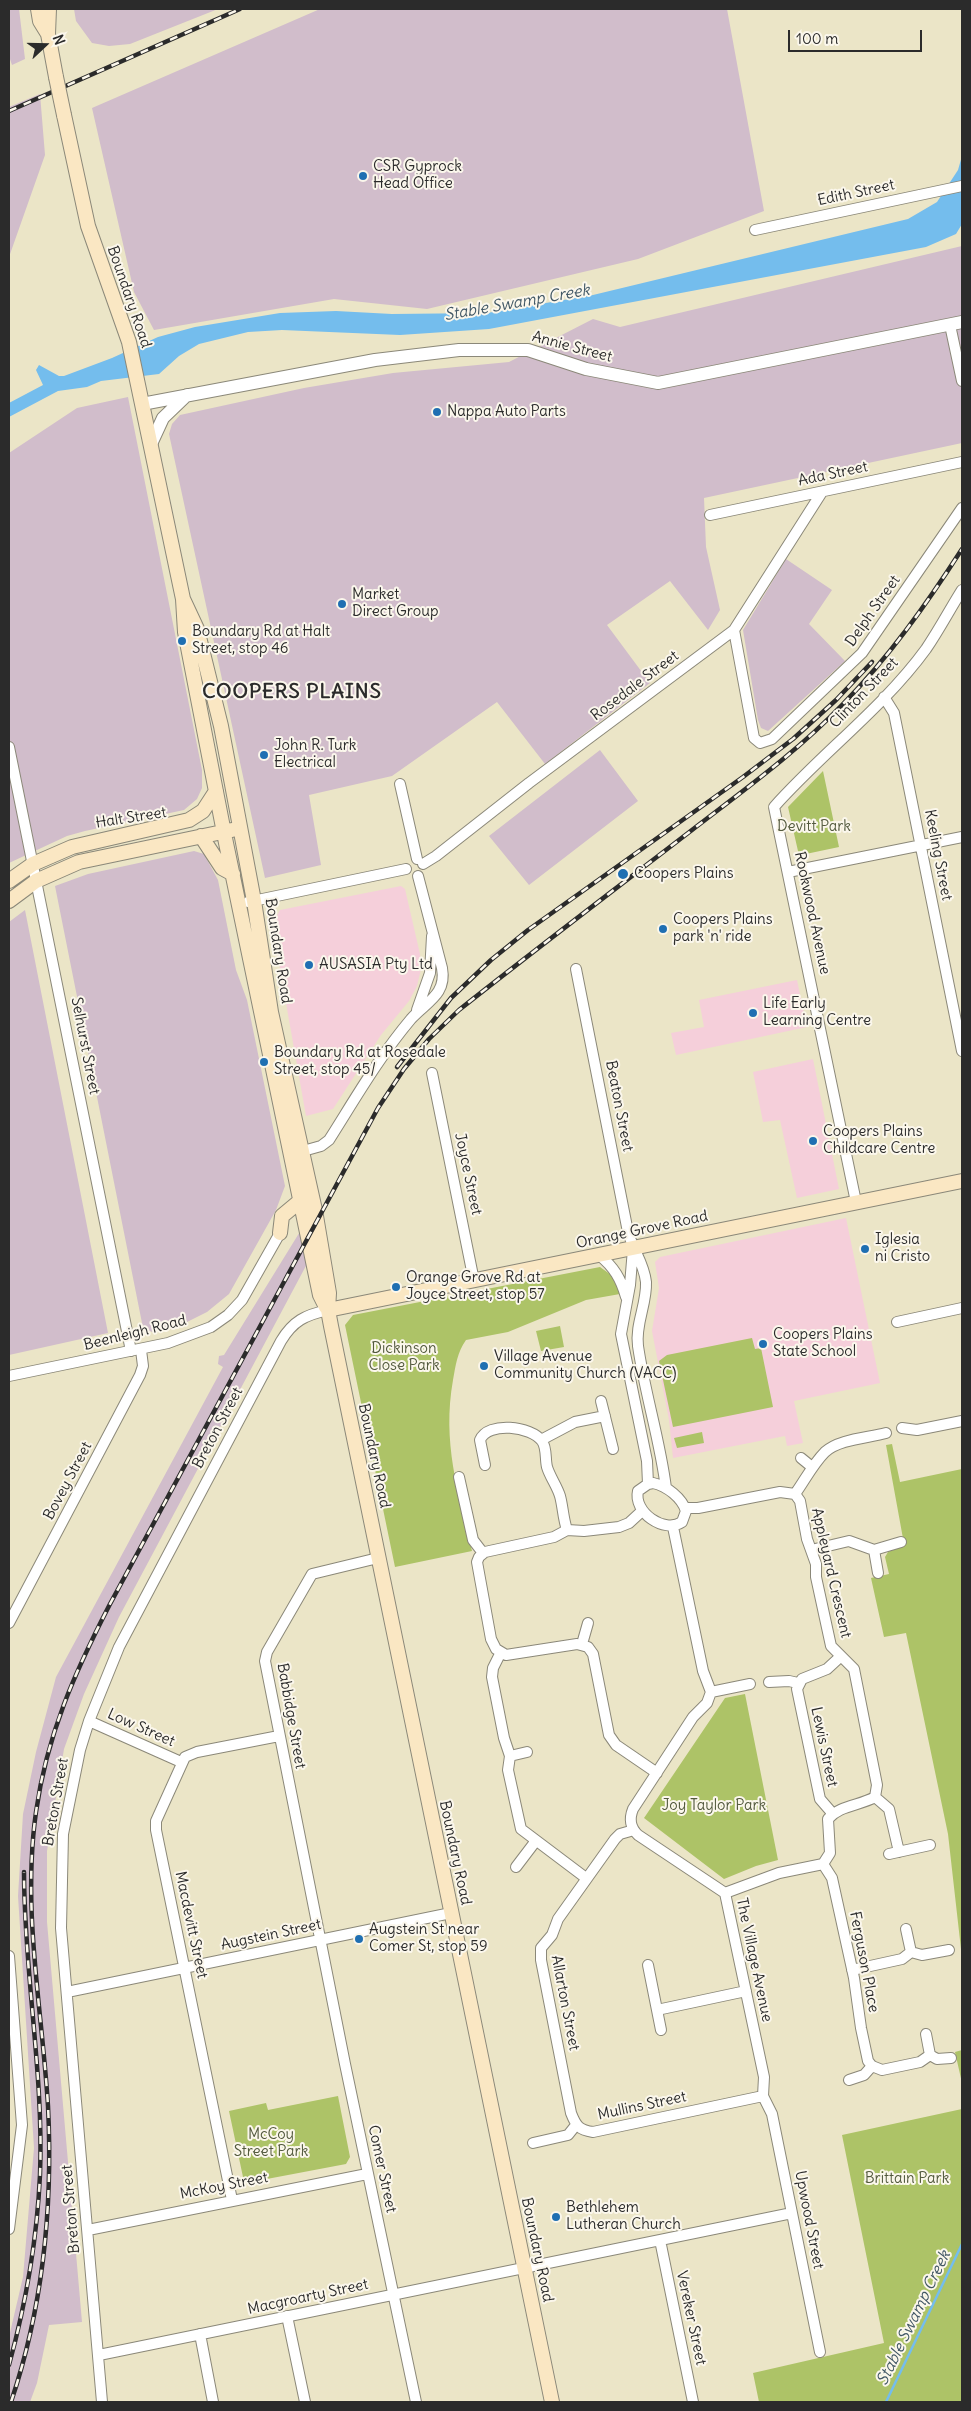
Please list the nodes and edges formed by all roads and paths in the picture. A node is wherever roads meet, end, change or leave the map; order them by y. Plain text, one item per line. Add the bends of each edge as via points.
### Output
1 (38, 9) edge
2 (49, 9) edge
3 (48, 34) junction
4 (962, 186) edge
5 (755, 230) dead end
6 (956, 323) edge
7 (962, 381) edge
8 (187, 395) junction
9 (142, 404) junction
10 (151, 444) junction
11 (962, 462) edge
12 (822, 492) junction
13 (962, 508) edge
14 (710, 515) dead end
15 (962, 590) edge
16 (184, 599) junction
17 (734, 630) junction
18 (884, 697) junction
19 (9, 747) edge
20 (400, 784) dead end
21 (216, 791) junction
22 (774, 807) joint
23 (239, 824) junction
24 (168, 825) junction
25 (223, 827) junction
26 (201, 836) junction
27 (962, 837) edge
28 (921, 845) junction
29 (420, 861) junction
30 (33, 864) junction
31 (406, 868) junction
32 (788, 872) junction
33 (233, 874) junction
34 (418, 876) junction
35 (9, 881) edge
36 (36, 881) junction
37 (9, 901) edge
38 (254, 901) junction
39 (239, 904) junction
40 (576, 970) dead end
41 (962, 1051) edge
42 (432, 1073) dead end
43 (303, 1151) junction
44 (962, 1181) edge
45 (300, 1201) junction
46 (856, 1202) junction
47 (280, 1233) joint
48 (632, 1249) junction
49 (599, 1255) junction
50 (474, 1281) junction
51 (626, 1298) junction
52 (962, 1308) edge
53 (328, 1310) junction
54 (897, 1322) dead end
55 (136, 1350) junction
56 (9, 1376) edge
57 (601, 1401) dead end
58 (605, 1416) junction
59 (962, 1421) edge
60 (902, 1428) dead end
61 (886, 1433) dead end
62 (541, 1440) junction
63 (613, 1449) dead end
64 (801, 1458) dead end
65 (485, 1465) dead end
66 (812, 1467) junction
67 (459, 1477) dead end
68 (648, 1484) junction
69 (666, 1488) junction
70 (795, 1494) junction
71 (685, 1508) junction
72 (642, 1511) junction
73 (673, 1527) junction
74 (567, 1530) junction
75 (901, 1542) dead end
76 (811, 1550) junction
77 (874, 1550) junction
78 (483, 1553) junction
79 (378, 1558) junction
80 (878, 1573) dead end
81 (9, 1623) edge
82 (588, 1623) dead end
83 (582, 1644) junction
84 (501, 1652) junction
85 (840, 1657) junction
86 (769, 1682) dead end
87 (798, 1683) junction
88 (750, 1684) dead end
89 (711, 1692) junction
90 (90, 1722) junction
91 (279, 1736) junction
92 (528, 1752) dead end
93 (510, 1756) junction
94 (181, 1762) junction
95 (657, 1773) junction
96 (875, 1797) junction
97 (833, 1814) junction
98 (634, 1830) junction
99 (535, 1842) junction
100 (930, 1845) dead end
101 (899, 1852) junction
102 (888, 1854) dead end
103 (823, 1864) junction
104 (516, 1867) dead end
105 (586, 1878) junction
106 (724, 1893) junction
107 (451, 1913) junction
108 (906, 1928) dead end
109 (320, 1940) junction
110 (949, 1950) dead end
111 (911, 1952) junction
112 (9, 1956) edge
113 (648, 1965) dead end
114 (185, 1968) junction
115 (852, 1970) junction
116 (746, 1991) junction
117 (66, 1992) junction
118 (657, 2010) junction
119 (661, 2030) dead end
120 (926, 2034) dead end
121 (930, 2055) junction
122 (951, 2058) dead end
123 (872, 2066) junction
124 (849, 2080) dead end
125 (763, 2096) junction
126 (576, 2125) junction
127 (533, 2143) dead end
128 (367, 2174) junction
129 (232, 2200) junction
130 (792, 2213) junction
131 (9, 2230) edge
132 (88, 2230) junction
133 (660, 2240) junction
134 (524, 2267) junction
135 (392, 2294) junction
136 (288, 2316) junction
137 (200, 2334) junction
138 (820, 2352) dead end
139 (99, 2355) junction
140 (102, 2402) edge
141 (213, 2402) edge
142 (304, 2402) edge
143 (416, 2402) edge
144 (552, 2402) edge
145 (693, 2402) edge

1 - 3 main road, Boundary Road
2 - 3 main road, Boundary Road
3 - 9 main road, Boundary Road, bridge via 88,226 129,342
4 - 5 street, Edith Street
6 - 7 street
6 - 8 street, Annie Street via 658,383 586,370 528,350 458,350 375,360
8 - 9 street, Annie Street
8 - 10 street via 163,418
9 - 10 main road, Boundary Road
10 - 16 main road, Boundary Road
11 - 12 street, Ada Street
12 - 14 street, Ada Street
12 - 17 street, Rosedale Street
13 - 17 street, Delph Street via 862,653 772,739 760,743 754,738
15 - 18 street, Clinton Street via 925,649
16 - 21 main road, Boundary Road via 185,632
16 - 23 main road, Boundary Road via 197,629 214,695
17 - 29 street, Rosedale Street via 436,856
18 - 22 street, Clinton Street
18 - 28 street, Keeling Street via 894,713
19 - 30 street, Selhurst Street
20 - 29 street
21 - 24 main road via 197,816
21 - 25 main road, Boundary Road
22 - 32 street, Rookwood Avenue
23 - 25 main road, Halt Street
23 - 38 main road, Boundary Road
24 - 25 main road, Halt Street via 188,830
24 - 30 main road, Halt Street via 89,842
25 - 26 main road, Halt Street
25 - 33 main road, Boundary Road
26 - 33 main road via 222,868
26 - 36 main road, Halt Street via 79,862
27 - 28 street
28 - 32 street
28 - 41 street, Keeling Street
29 - 31 street via 409,861
29 - 34 street via 422,872
30 - 35 main road, Halt Street
30 - 36 street, Selhurst Street
31 - 34 street via 410,875
31 - 38 street
32 - 46 street, Rookwood Avenue
33 - 39 main road, Boundary Road
34 - 43 street via 432,936 438,947 443,982 438,994 386,1048 329,1140
36 - 37 main road, Halt Street
36 - 55 street, Selhurst Street
38 - 39 street
38 - 43 main road, Boundary Road via 271,1012
39 - 45 main road, Boundary Road
40 - 48 street, Beaton Street
42 - 50 street, Joyce Street
43 - 53 main road, Boundary Road via 329,1293
44 - 46 main road, Orange Grove Road
45 - 47 main road via 282,1216
45 - 53 main road, Boundary Road via 320,1295
46 - 48 main road, Orange Grove Road
47 - 55 street, Beenleigh Road via 242,1300 228,1315 191,1336
48 - 49 main road, Orange Grove Road
48 - 51 street
48 - 69 street via 642,1263 646,1281 638,1345 660,1444
49 - 50 main road, Orange Grove Road
49 - 51 street via 612,1266 622,1282
50 - 53 main road, Orange Grove Road
51 - 68 street via 621,1334 647,1461
52 - 54 street
53 - 79 main road, Boundary Road
53 - 90 street, Breton Street via 299,1319 281,1341 119,1647
55 - 56 street, Beenleigh Road
55 - 81 street, Bovey Street via 143,1366 140,1376
57 - 58 street
58 - 62 street via 574,1422
58 - 63 street
59 - 60 street via 917,1430
61 - 66 street via 827,1450
62 - 65 street via 513,1427 488,1432 480,1440
62 - 74 street
64 - 66 street
66 - 70 street
67 - 78 street via 473,1540
68 - 69 street
68 - 72 street via 637,1494
69 - 71 street
70 - 71 street, Appleyard Crescent via 780,1492
70 - 76 street, Appleyard Crescent via 800,1501
71 - 73 street via 684,1520
72 - 73 street
72 - 74 street via 619,1527 584,1532
73 - 89 street
74 - 78 street via 554,1538
75 - 77 street
76 - 77 street via 849,1541
76 - 85 street, Appleyard Crescent via 831,1646
77 - 80 street
78 - 84 street via 477,1562 480,1581 491,1639
79 - 91 street, Babbidge Street via 320,1571 307,1580 265,1661
79 - 107 main road, Boundary Road
82 - 83 street
83 - 84 street via 513,1654
83 - 95 street via 593,1654 604,1720 612,1739
84 - 93 street via 492,1677
85 - 87 street via 827,1669
85 - 96 street, Appleyard Crescent via 851,1664 856,1675 877,1785
86 - 87 street
87 - 97 street, Lewis Street via 820,1800
88 - 89 street
89 - 95 street via 707,1703 693,1716
90 - 94 street, Low Street
90 - 117 street, Breton Street via 80,1750 63,1834 61,1928
91 - 94 street via 197,1752
91 - 109 street, Babbidge Street
92 - 93 street
93 - 99 street via 508,1770 519,1824 523,1833
94 - 114 street, Macdevitt Street via 156,1821 156,1830
95 - 98 street via 631,1813
96 - 97 street
96 - 101 street via 889,1810
97 - 103 street via 828,1819 830,1853
98 - 105 street, Allarton Street via 618,1836
98 - 106 street, The Village Avenue
99 - 104 street
99 - 105 street
100 - 101 street
101 - 102 street
103 - 106 street via 779,1873
103 - 115 street, Ferguson Place via 832,1878
105 - 126 street, Allarton Street via 558,1919 552,1935 544,1942 540,1954
106 - 116 street, The Village Avenue
107 - 109 street, Augstein Street
107 - 134 main road, Boundary Road
108 - 111 street
109 - 114 street, Augstein Street
109 - 128 street, Comer Street
110 - 111 street via 922,1955
111 - 115 street via 902,1959
112 - 131 street via 22,2125
113 - 118 street
114 - 117 street, Augstein Street
114 - 129 street, Macdevitt Street
115 - 123 street, Ferguson Place via 861,2028
116 - 118 street
116 - 125 street, The Village Avenue via 764,2077
117 - 132 street, Breton Street
118 - 119 street
120 - 121 street
121 - 122 street
121 - 123 street via 920,2062 882,2070
123 - 124 street via 864,2075
125 - 126 street, Mullins Street via 593,2132 583,2131
125 - 130 street, Upwood Street via 772,2114
126 - 127 street via 568,2135
128 - 129 street, McKoy Street
128 - 135 street, Comer Street
129 - 132 street, McKoy Street
130 - 133 street, Macgroarty Street
130 - 138 street, Upwood Street
132 - 139 street, Breton Street
133 - 134 street, Macgroarty Street
133 - 145 street, Vereker Street
134 - 135 street, Macgroarty Street
134 - 144 main road, Boundary Road
135 - 136 street, Macgroarty Street
135 - 143 street, Comer Street
136 - 137 street, Macgroarty Street
136 - 142 street
137 - 139 street, Macgroarty Street
137 - 141 street
139 - 140 street, Breton Street

